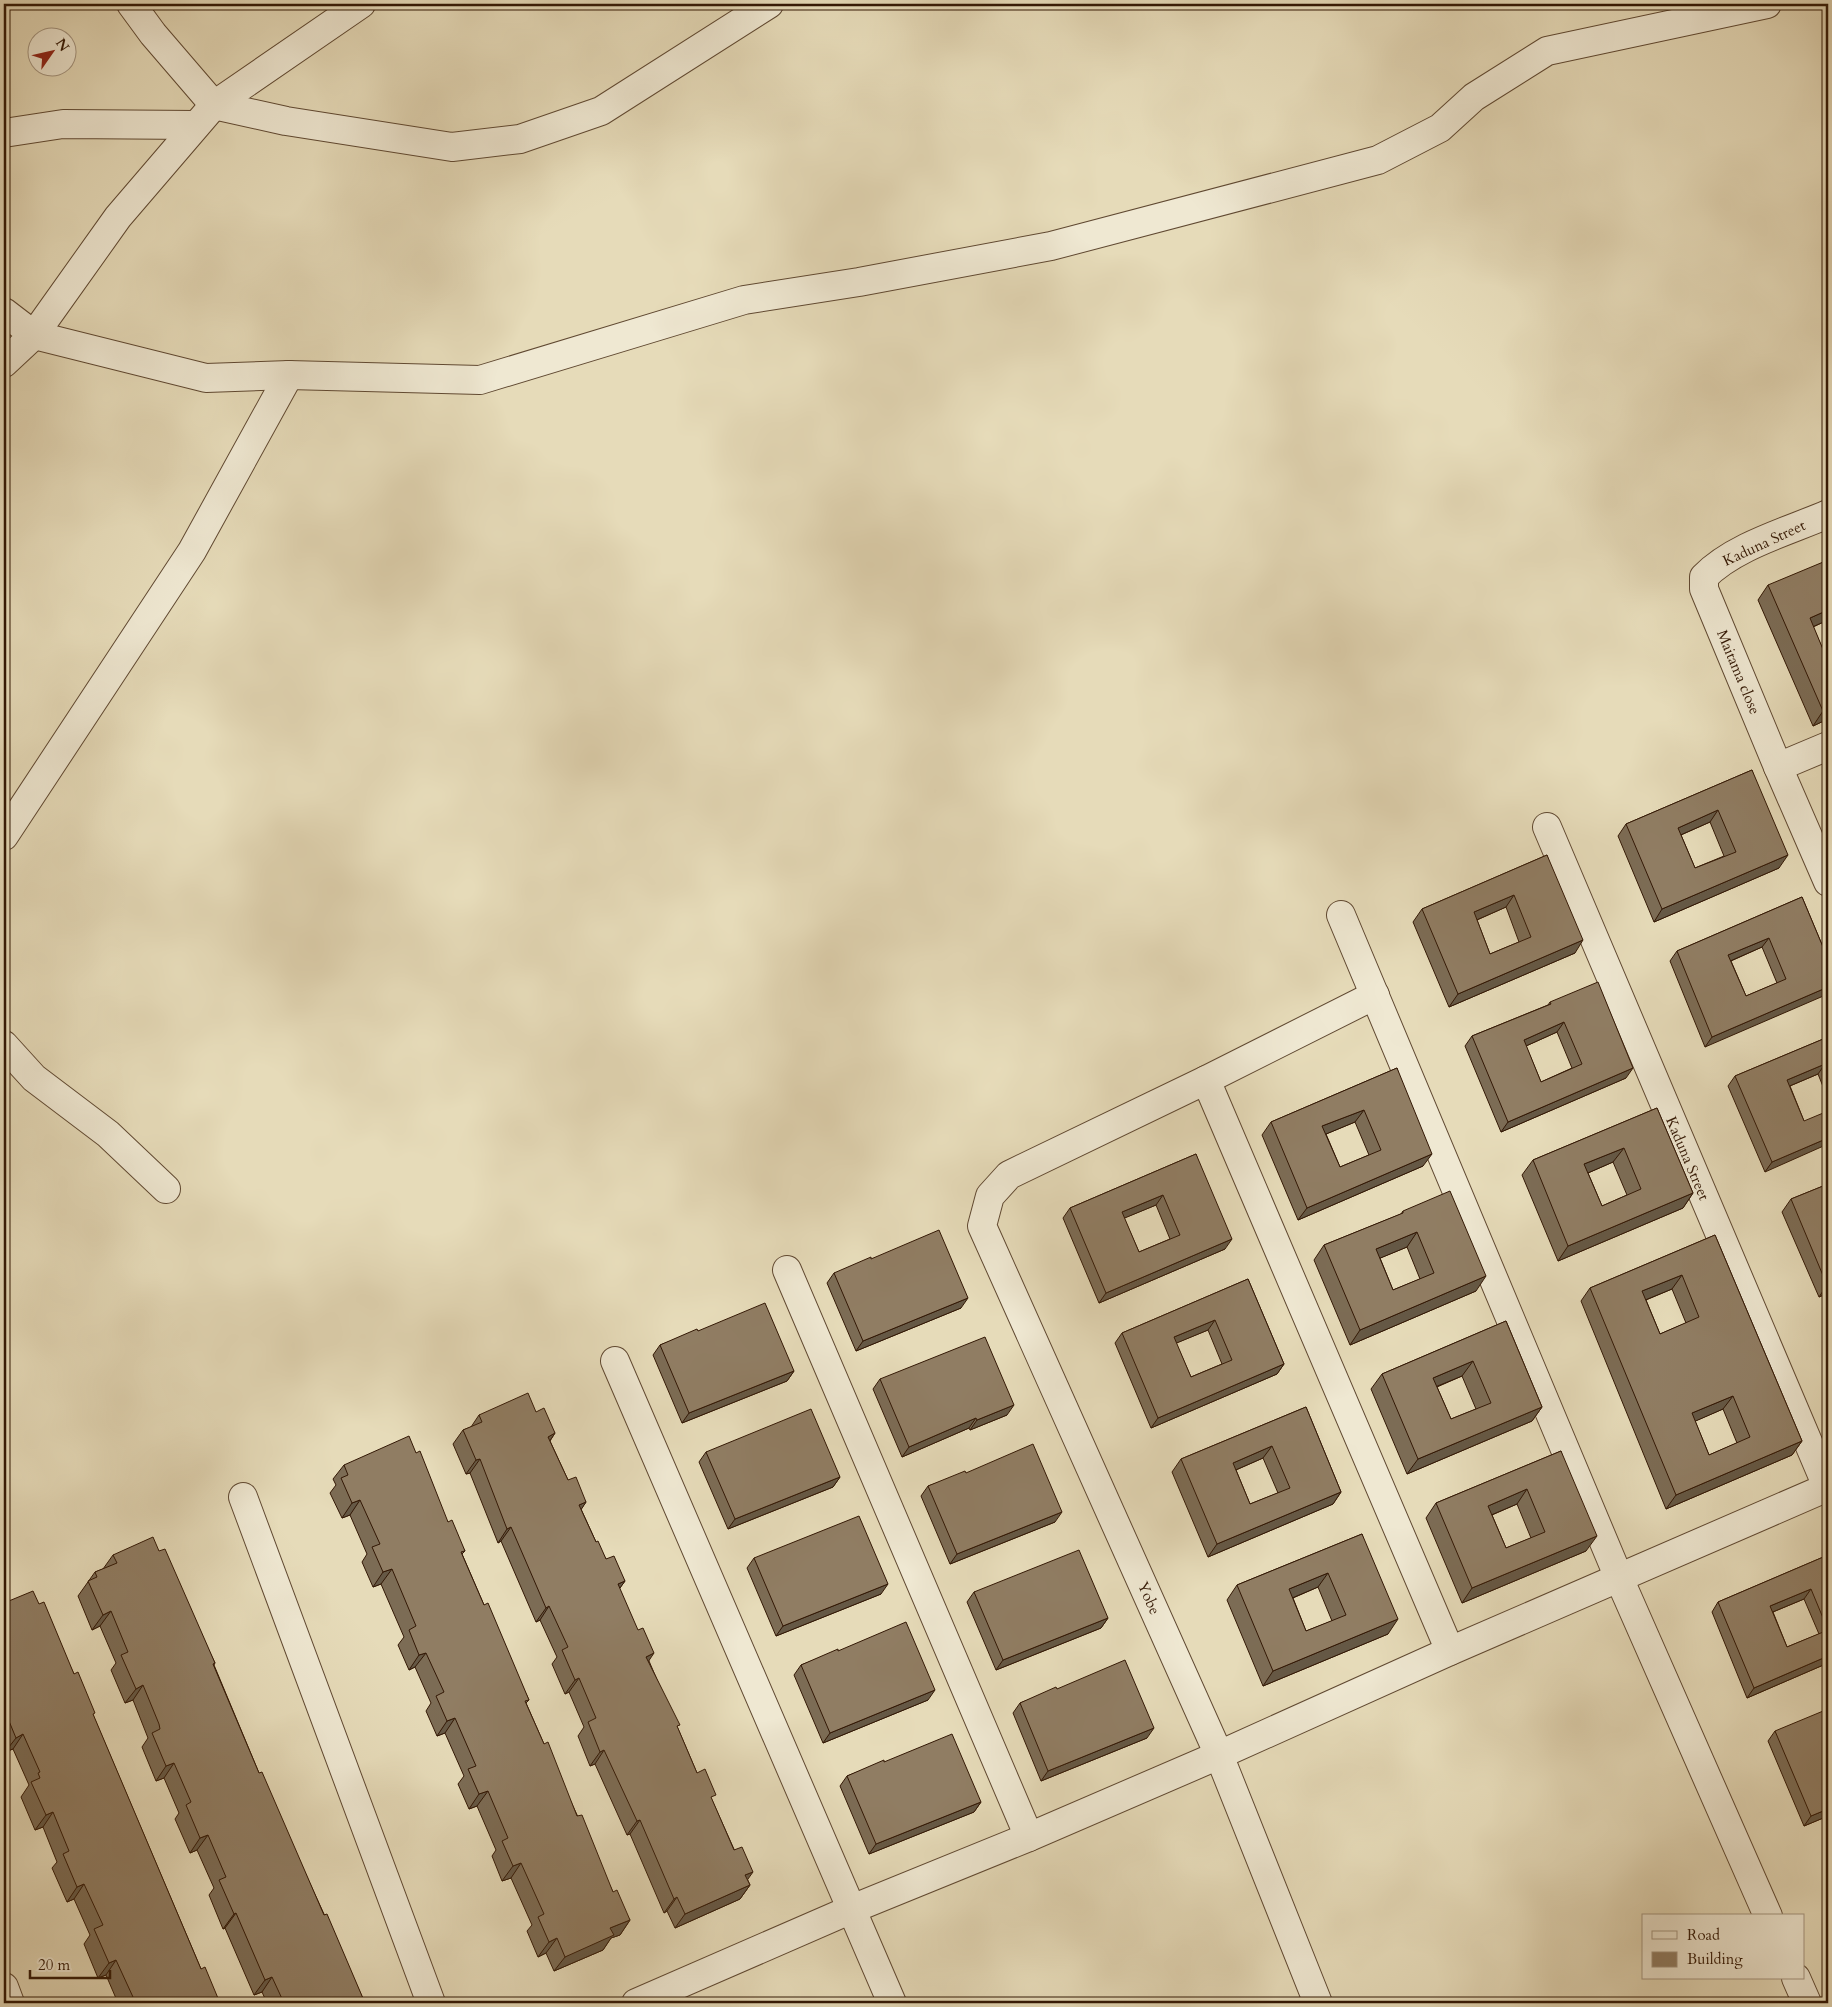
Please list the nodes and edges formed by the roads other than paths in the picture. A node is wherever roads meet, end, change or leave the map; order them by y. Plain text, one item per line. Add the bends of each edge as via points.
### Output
1 (131, 4) edge
2 (360, 4) edge
3 (769, 4) edge
4 (1767, 4) edge
5 (214, 105) junction
6 (196, 125) junction
7 (4, 133) edge
8 (4, 312) edge
9 (34, 335) junction
10 (4, 363) edge
11 (288, 375) junction
12 (1828, 514) edge
13 (1704, 577) joint
14 (1828, 746) edge
15 (1778, 768) junction
16 (1547, 827) dead end
17 (4, 836) edge
18 (1828, 882) edge
19 (1341, 915) dead end
20 (1375, 995) junction
21 (4, 1044) edge
22 (1206, 1080) junction
23 (166, 1189) dead end
24 (787, 1270) dead end
25 (615, 1361) dead end
26 (1828, 1488) edge
27 (242, 1497) dead end
28 (1619, 1578) junction
29 (1450, 1651) junction
30 (1219, 1755) junction
31 (1029, 1837) junction
32 (852, 1908) junction
33 (1767, 1914) edge
34 (1797, 1980) edge
35 (4, 1988) edge
36 (10, 2003) edge
37 (431, 2003) edge
38 (636, 2003) edge
39 (892, 2003) edge
40 (1318, 2003) edge
41 (1807, 2003) edge

1 - 5 street
2 - 5 street
3 - 5 street via 601,111 520,139 452,147 286,121
4 - 11 street via 1547,51 1474,97 1440,128 1378,160 1051,246 744,300 480,380
5 - 6 street
6 - 7 street via 63,124
6 - 9 street via 118,217
8 - 9 street
9 - 10 street
9 - 11 street via 206,378
11 - 17 street via 192,552
12 - 13 street, Kaduna Street via 1733,555
13 - 15 street, Maitama close via 1704,589
14 - 15 street
15 - 18 street, Maitama close
16 - 26 street, Kaduna Street
19 - 20 street
20 - 22 street
20 - 28 street
21 - 23 street via 34,1078 108,1134
22 - 29 street
22 - 30 street, Yobe via 1009,1175 990,1196 982,1226
24 - 31 street
25 - 32 street
26 - 28 street
27 - 37 street
28 - 29 street
28 - 33 street
29 - 30 street
30 - 31 street
30 - 40 street, Yobe
31 - 32 street
32 - 38 street
32 - 39 street
34 - 41 street
35 - 36 street

